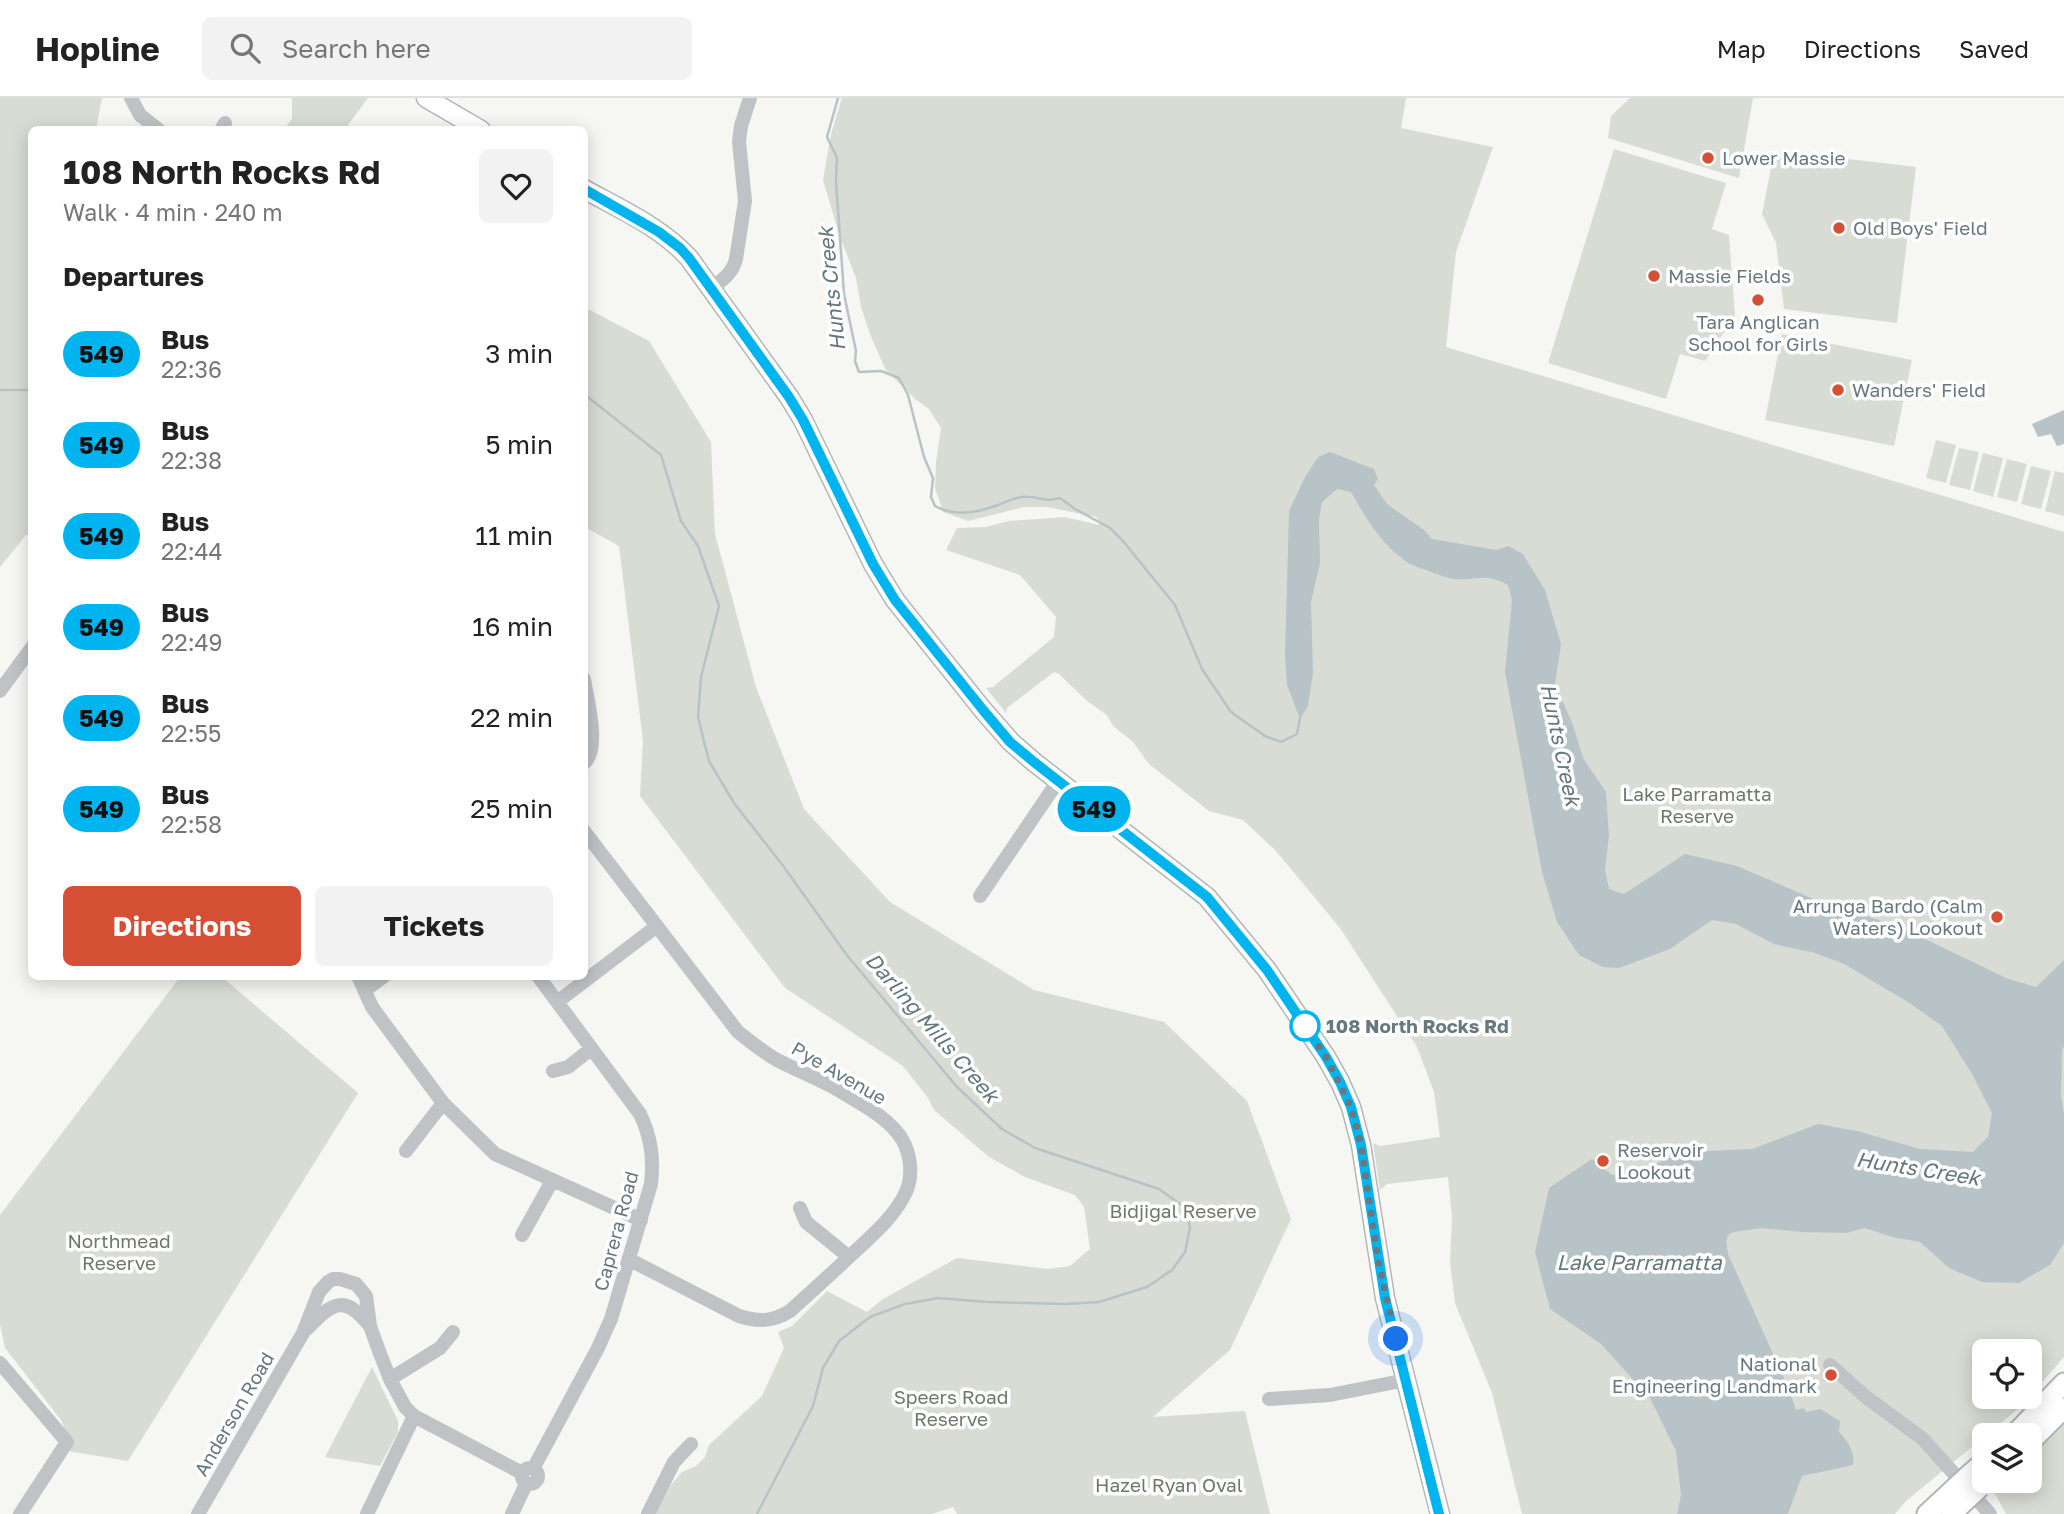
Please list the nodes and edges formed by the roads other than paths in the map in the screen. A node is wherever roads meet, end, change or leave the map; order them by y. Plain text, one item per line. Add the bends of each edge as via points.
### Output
1 (131, 98) edge
2 (426, 98) edge
3 (750, 98) edge
4 (154, 126) edge
5 (474, 126) edge
6 (588, 191) edge
7 (711, 289) junction
8 (28, 652) edge
9 (0, 691) edge
10 (588, 707) edge
11 (588, 760) edge
12 (1058, 781) junction
13 (588, 836) edge
14 (980, 896) dead end
15 (657, 926) junction
16 (588, 978) edge
17 (360, 980) edge
18 (379, 980) edge
19 (541, 980) edge
20 (586, 980) edge
21 (365, 990) junction
22 (557, 1002) junction
23 (592, 1049) junction
24 (553, 1071) dead end
25 (443, 1103) junction
26 (407, 1151) dead end
27 (552, 1181) junction
28 (800, 1208) dead end
29 (641, 1220) junction
30 (522, 1235) dead end
31 (849, 1257) junction
32 (630, 1260) junction
33 (370, 1326) junction
34 (453, 1332) dead end
35 (303, 1333) junction
36 (0, 1363) edge
37 (1830, 1365) dead end
38 (390, 1379) junction
39 (1406, 1380) junction
40 (2064, 1383) edge
41 (1269, 1399) dead end
42 (2064, 1408) edge
43 (414, 1416) junction
44 (2026, 1423) edge
45 (2042, 1430) edge
46 (691, 1444) dead end
47 (527, 1475) junction
48 (1971, 1486) edge
49 (20, 1514) edge
50 (198, 1514) edge
51 (367, 1514) edge
52 (512, 1514) edge
53 (648, 1514) edge
54 (1440, 1514) edge
55 (1927, 1514) edge
56 (1951, 1514) edge
57 (1990, 1514) edge

1 - 4 street via 140,115
2 - 5 main road
3 - 7 street via 739,142 745,201 736,259 728,275
6 - 7 main road via 669,239
7 - 12 main road via 803,420 895,600 1010,742
8 - 9 street
10 - 11 street via 593,741
12 - 14 street
12 - 39 main road via 1207,897 1267,970 1326,1057 1356,1126 1385,1298
13 - 15 street, Pye Avenue
15 - 16 street
15 - 31 street, Pye Avenue via 738,1032 779,1061 863,1105 902,1140 910,1167 906,1192 873,1235
17 - 21 street
18 - 21 street
19 - 22 street, Caprera Road
20 - 22 street
21 - 25 street via 372,1007
22 - 23 street, Caprera Road
23 - 24 street via 568,1067
23 - 29 street, Caprera Road via 648,1131 653,1165
25 - 26 street
25 - 27 street via 495,1154
27 - 29 street
27 - 30 street
28 - 31 street via 806,1222
29 - 32 street, Caprera Road
31 - 32 street, Pye Avenue via 790,1311 766,1321 739,1316
32 - 47 street, Caprera Road via 598,1348
33 - 35 street, Anderson Road via 355,1309 337,1305
33 - 35 street, Anderson Road via 362,1289 349,1280 333,1279 319,1292
33 - 38 street, Anderson Road
34 - 38 street via 440,1348
35 - 50 street, Anderson Road
36 - 49 street via 67,1442
37 - 57 street via 1923,1439
38 - 43 street, Anderson Road
39 - 41 street via 1330,1395
39 - 54 main road
40 - 44 highway
42 - 45 highway
43 - 47 street
43 - 51 street
46 - 53 street via 674,1462
47 - 52 street, Caprera Road
48 - 55 highway
48 - 56 highway

